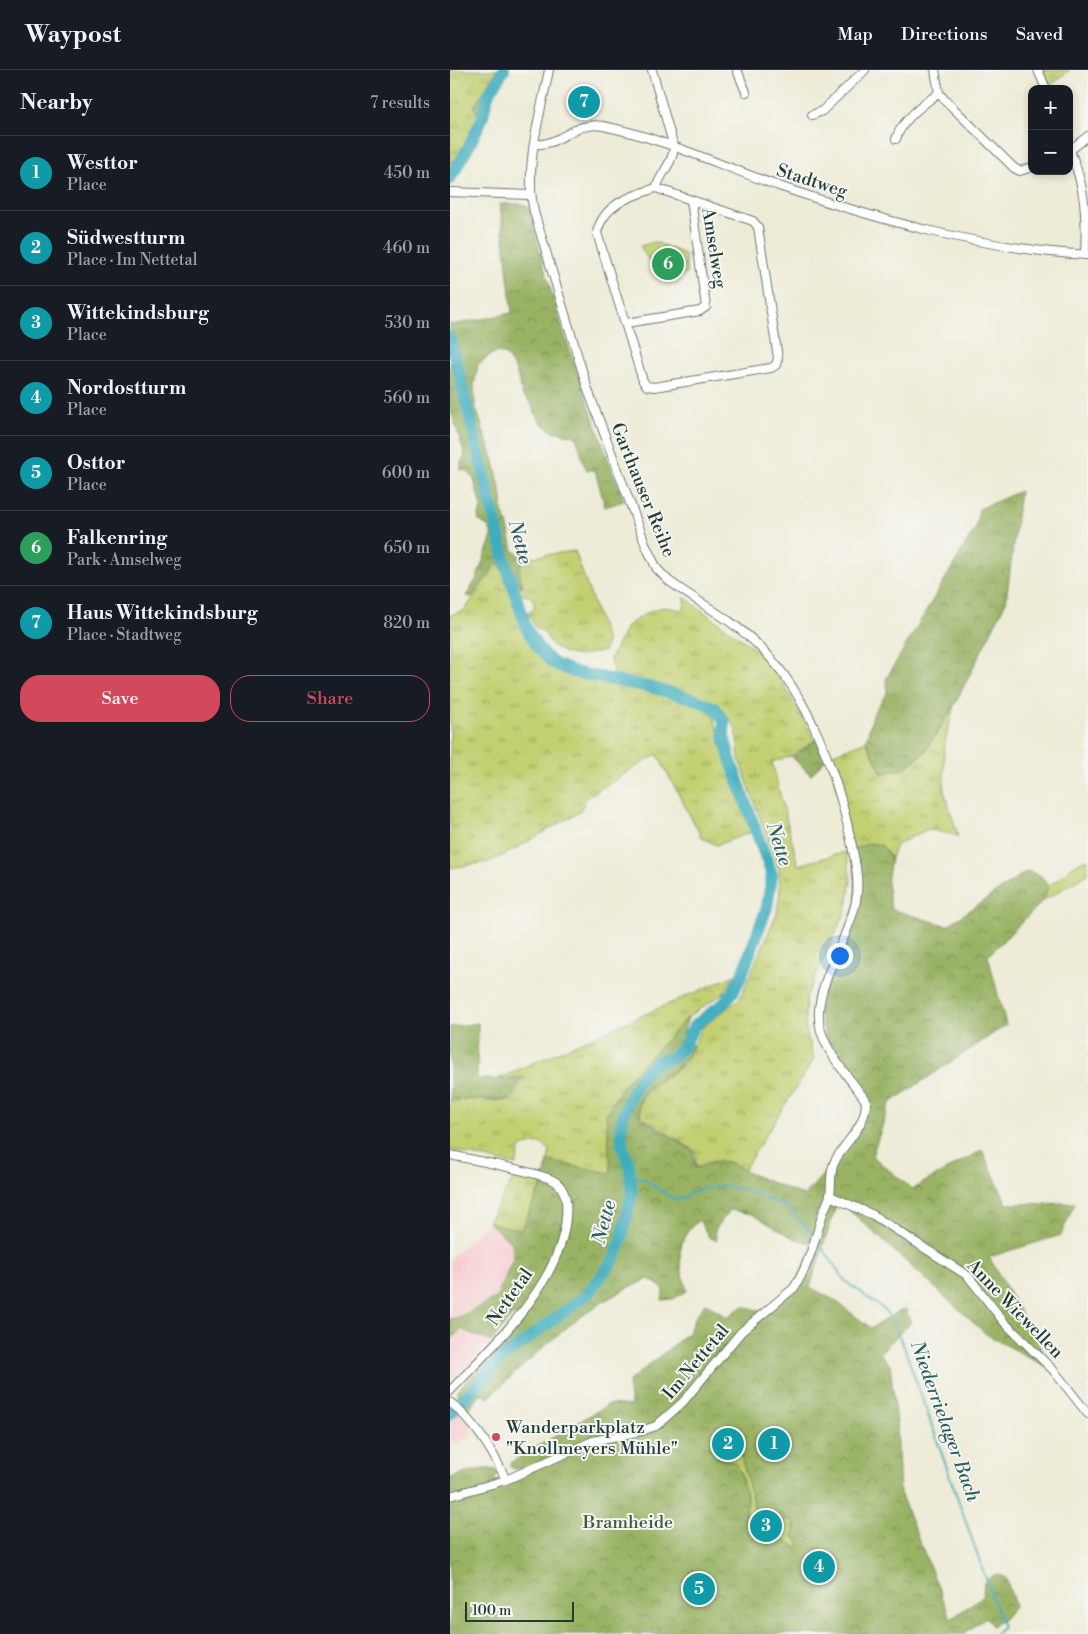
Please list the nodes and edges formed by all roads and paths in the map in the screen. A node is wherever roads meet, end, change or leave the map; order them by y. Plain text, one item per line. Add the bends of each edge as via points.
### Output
1 (548, 70) edge
2 (652, 70) edge
3 (737, 70) edge
4 (865, 70) edge
5 (935, 70) edge
6 (1038, 70) edge
7 (1044, 85) edge
8 (746, 92) dead end
9 (940, 93) junction
10 (812, 115) dead end
11 (1088, 136) edge
12 (896, 139) dead end
13 (535, 144) junction
14 (674, 147) junction
15 (1073, 148) edge
16 (1073, 159) edge
17 (1028, 168) edge
18 (656, 188) junction
19 (450, 192) edge
20 (530, 195) junction
21 (691, 200) junction
22 (1086, 255) edge
23 (626, 323) junction
24 (450, 1155) edge
25 (830, 1196) junction
26 (824, 1210) joint
27 (450, 1391) edge
28 (451, 1403) edge
29 (1088, 1414) edge
30 (506, 1480) junction
31 (450, 1496) edge

1 - 13 street, Garthauser Reihe
2 - 14 street
3 - 8 street
4 - 10 street via 822,112
5 - 9 street
6 - 7 street
9 - 12 street via 899,129
9 - 17 street via 1014,168 1020,171
11 - 15 street
13 - 14 street, Stadtweg via 552,142 587,125 602,125
13 - 20 street, Garthauser Reihe
14 - 18 street via 672,160
14 - 22 street, Stadtweg via 780,186 882,218 1009,248
16 - 22 street via 1085,195
18 - 21 street
18 - 23 street via 609,208 598,226 598,241
19 - 20 street
20 - 25 street, Garthauser Reihe via 588,390 654,563 669,581 763,649 788,682 823,745 833,771 849,831 858,887 852,915 821,997 819,1021 830,1051 866,1101 866,1110 860,1126 835,1162 830,1178
21 - 23 street, Amselweg via 706,307 700,311
21 - 23 street via 753,221 758,227 778,358 776,365 761,370 647,386
24 - 27 street, Nettetal via 548,1178 562,1188 567,1205 566,1223 558,1250 533,1297 515,1322
25 - 26 street, Garthauser Reihe
25 - 29 street, Anne Wiewellen via 873,1215 968,1276 1004,1322 1054,1371
26 - 30 street, Im Nettetal via 806,1267 794,1288 741,1332 668,1417 641,1431 593,1441
28 - 30 street via 476,1430
30 - 31 street, Im Nettetal

